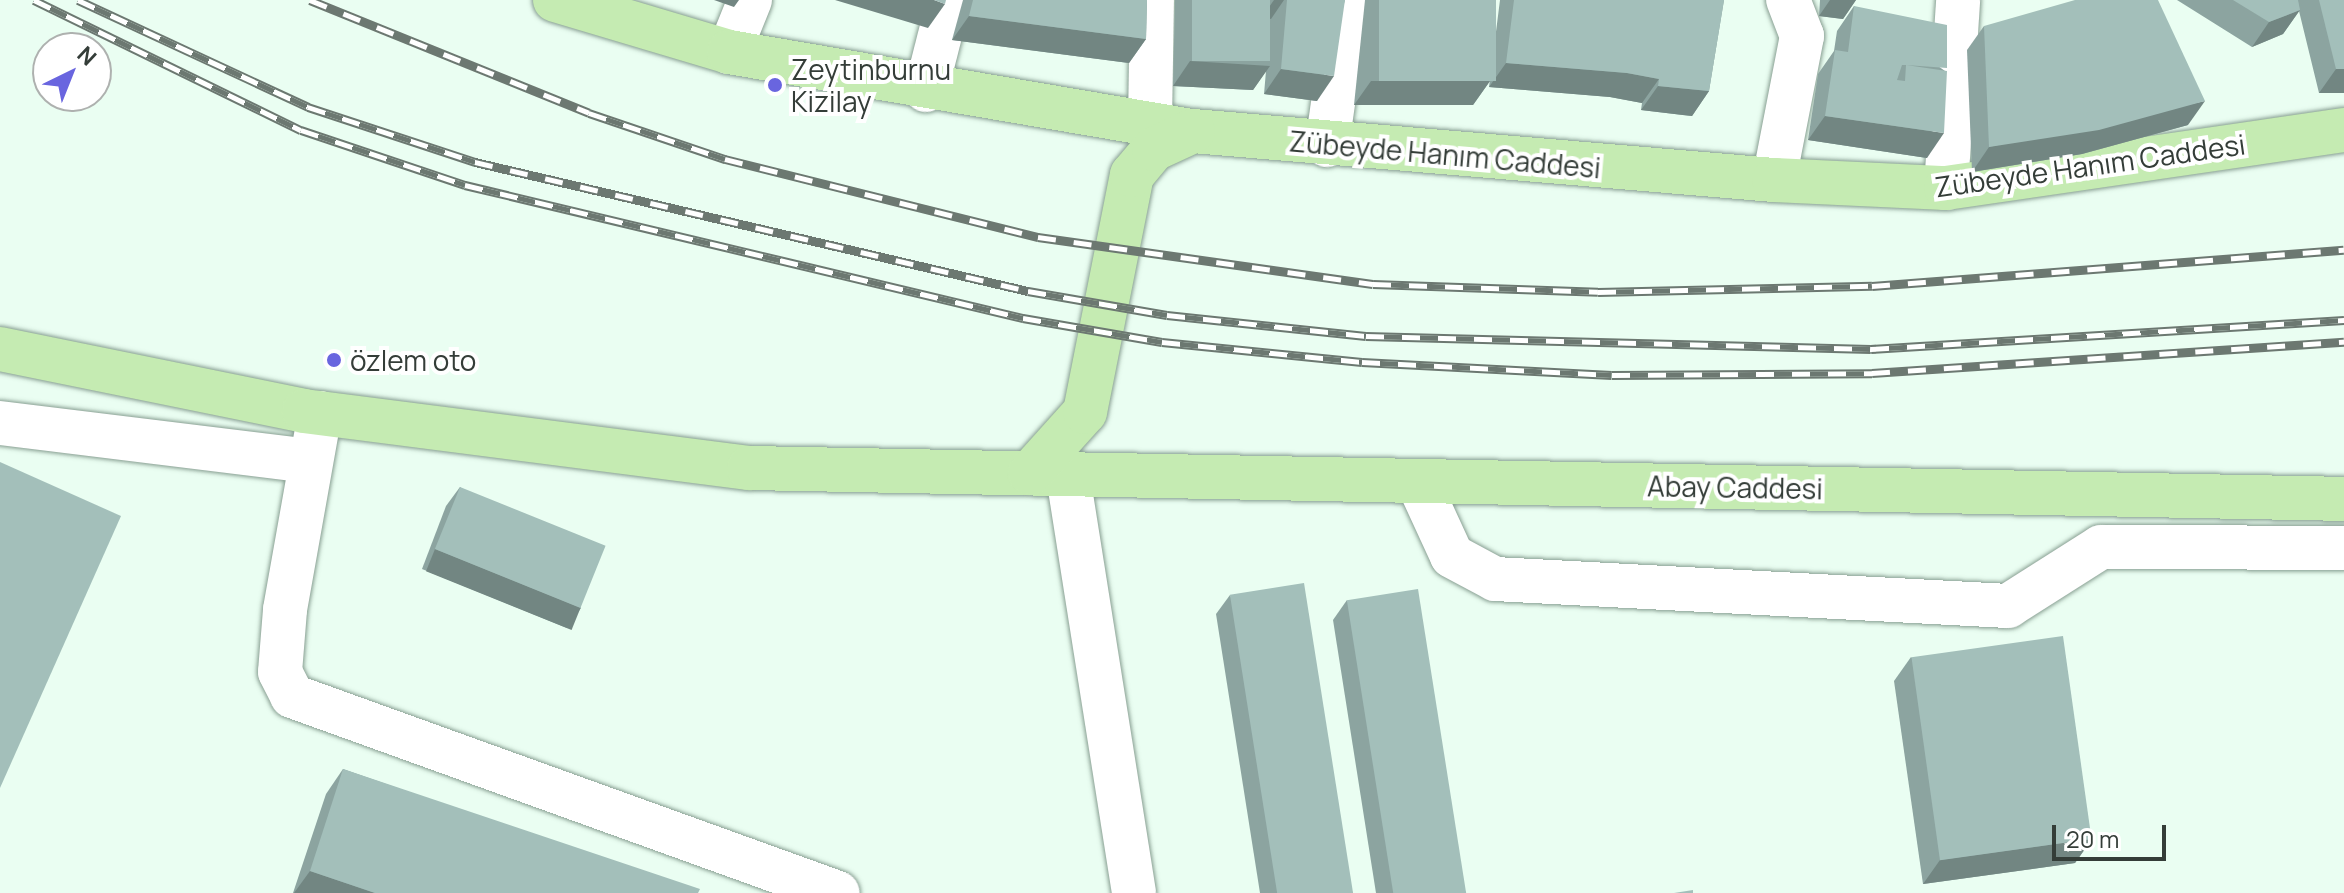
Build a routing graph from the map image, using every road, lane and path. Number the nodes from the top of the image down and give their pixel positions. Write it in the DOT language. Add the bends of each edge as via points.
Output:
graph roads {
  1 [pos="555,0"];
  2 [pos="750,0"];
  3 [pos="949,0"];
  4 [pos="1152,0"];
  5 [pos="1348,0"];
  6 [pos="1788,0"];
  7 [pos="1969,3"];
  8 [pos="729,52"];
  9 [pos="926,90"];
  10 [pos="1077,113"];
  11 [pos="1150,124"];
  12 [pos="2344,130"];
  13 [pos="1193,131"];
  14 [pos="1327,145"];
  15 [pos="1132,175"];
  16 [pos="1774,180"];
  17 [pos="1946,188"];
  18 [pos="0,349"];
  19 [pos="1085,412"];
  20 [pos="320,413"];
  21 [pos="0,423"];
  22 [pos="311,461"];
  23 [pos="1049,474"];
  24 [pos="1127,480"];
  25 [pos="1418,482"];
  26 [pos="2344,499"];
  27 [pos="2344,548"];
  28 [pos="763,880"];
  29 [pos="838,893"];
  30 [pos="1134,893"];
  1 -- 8 [label="main road, Zübeyde Hanım Caddesi"];
  2 -- 8 [label="street"];
  3 -- 9 [label="street"];
  4 -- 11 [label="street"];
  5 -- 14 [label="street"];
  6 -- 16 [label="street" via="1802,36"];
  7 -- 17 [label="street"];
  8 -- 9 [label="main road, Zübeyde Hanım Caddesi"];
  9 -- 10 [label="main road, Zübeyde Hanım Caddesi"];
  10 -- 11 [label="main road, Zübeyde Hanım Caddesi"];
  10 -- 15 [label="main road" via="1109,137"];
  11 -- 13 [label="main road, Zübeyde Hanım Caddesi"];
  12 -- 17 [label="main road, Zübeyde Hanım Caddesi"];
  13 -- 14 [label="main road, Zübeyde Hanım Caddesi"];
  13 -- 15 [label="main road" via="1154,149"];
  14 -- 16 [label="main road, Zübeyde Hanım Caddesi"];
  15 -- 19 [label="main road"];
  16 -- 17 [label="main road, Zübeyde Hanım Caddesi"];
  18 -- 20 [label="main road, Abay Caddesi"];
  19 -- 23 [label="main road"];
  19 -- 24 [label="main road" via="1100,449"];
  20 -- 22 [label="street"];
  20 -- 23 [label="main road, Abay Caddesi" via="749,468"];
  21 -- 22 [label="street"];
  22 -- 28 [label="street" via="281,656 292,696"];
  23 -- 24 [label="main road, Abay Caddesi"];
  23 -- 30 [label="street"];
  24 -- 25 [label="main road, Abay Caddesi"];
  25 -- 26 [label="main road, Abay Caddesi"];
  25 -- 27 [label="street" via="1452,556 1495,579 2008,606 2101,547"];
  28 -- 29 [label="street"];
}
